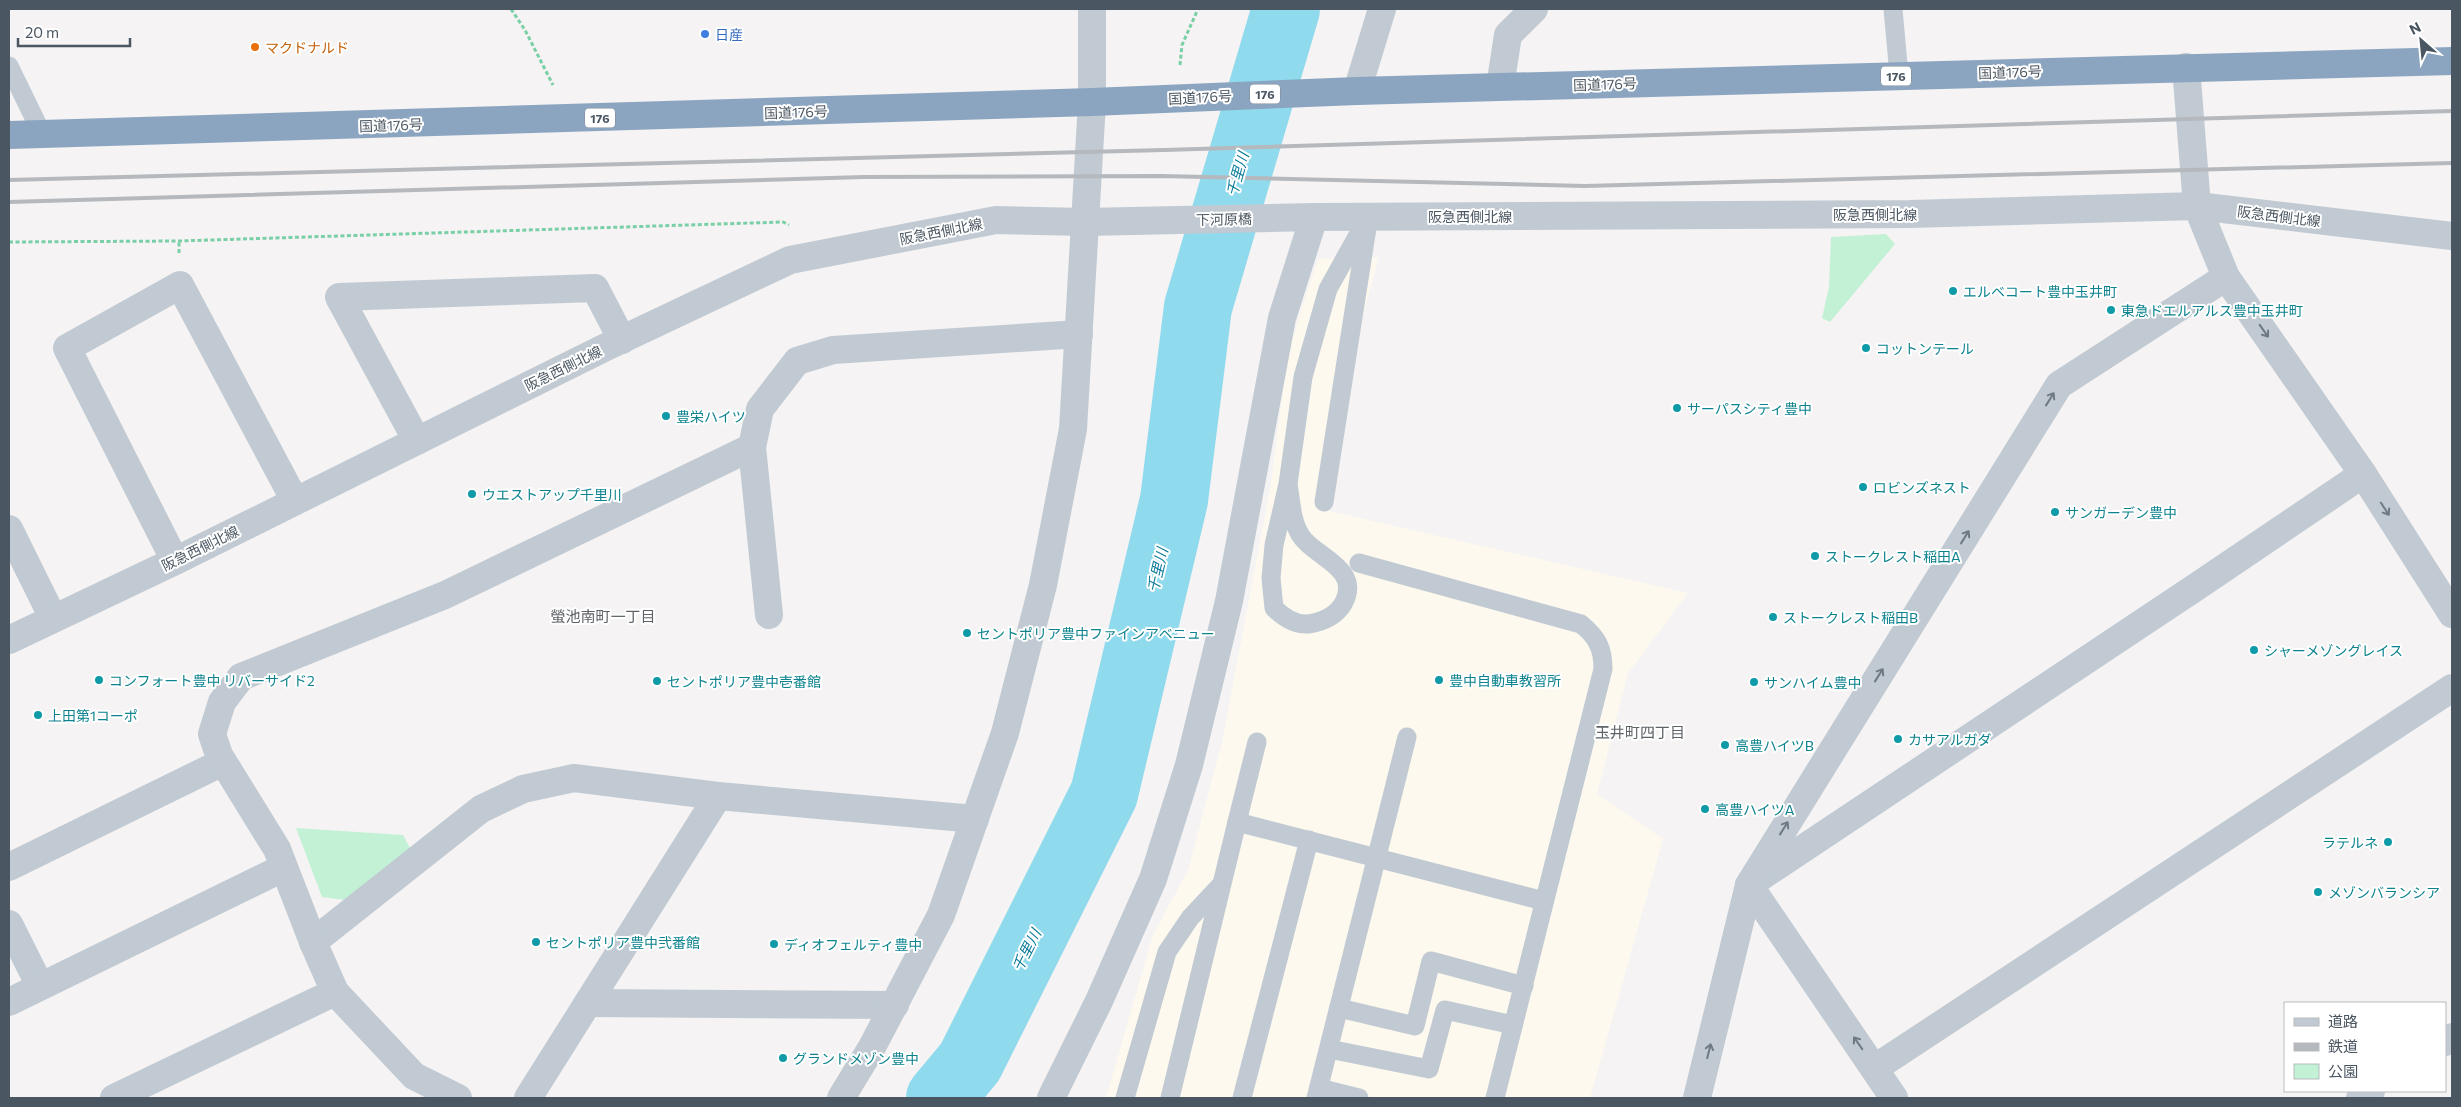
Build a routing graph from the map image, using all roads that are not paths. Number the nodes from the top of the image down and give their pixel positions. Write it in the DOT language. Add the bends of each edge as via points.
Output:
graph roads {
  1 [pos="1092,9"];
  2 [pos="1382,9"];
  3 [pos="1534,9"];
  4 [pos="1893,9"];
  5 [pos="2452,61"];
  6 [pos="9,66"];
  7 [pos="2186,67"];
  8 [pos="1899,76"];
  9 [pos="1500,87"];
  10 [pos="1349,92"];
  11 [pos="1092,102"];
  12 [pos="42,134"];
  13 [pos="9,136"];
  14 [pos="2197,206"];
  15 [pos="1368,216"];
  16 [pos="1305,217"];
  17 [pos="1152,221"];
  18 [pos="1085,222"];
  19 [pos="2452,236"];
  20 [pos="2226,277"];
  21 [pos="1079,334"];
  22 [pos="622,340"];
  23 [pos="417,441"];
  24 [pos="752,447"];
  25 [pos="2363,474"];
  26 [pos="1288,484"];
  27 [pos="295,501"];
  28 [pos="1324,502"];
  29 [pos="9,529"];
  30 [pos="175,561"];
  31 [pos="1359,563"];
  32 [pos="2452,614"];
  33 [pos="768,615"];
  34 [pos="53,618"];
  35 [pos="9,640"];
  36 [pos="2452,688"];
  37 [pos="1406,737"];
  38 [pos="1257,742"];
  39 [pos="224,762"];
  40 [pos="718,796"];
  41 [pos="975,820"];
  42 [pos="1237,822"];
  43 [pos="1309,840"];
  44 [pos="1378,858"];
  45 [pos="9,867"];
  46 [pos="282,868"];
  47 [pos="1749,884"];
  48 [pos="1221,885"];
  49 [pos="1544,901"];
  50 [pos="9,924"];
  51 [pos="313,942"];
  52 [pos="40,986"];
  53 [pos="1524,986"];
  54 [pos="335,992"];
  55 [pos="9,1002"];
  56 [pos="588,1003"];
  57 [pos="895,1005"];
  58 [pos="1340,1008"];
  59 [pos="1513,1025"];
  60 [pos="1329,1049"];
  61 [pos="1875,1068"];
  62 [pos="1318,1093"];
  63 [pos="114,1098"];
  64 [pos="458,1098"];
  65 [pos="528,1098"];
  66 [pos="841,1098"];
  67 [pos="1051,1098"];
  68 [pos="1124,1098"];
  69 [pos="1170,1098"];
  70 [pos="1242,1098"];
  71 [pos="1359,1098"];
  72 [pos="1495,1098"];
  73 [pos="1697,1098"];
  74 [pos="1894,1098"];
  1 -- 11 [label="street"];
  2 -- 10 [label="street"];
  3 -- 9 [label="street" via="1508,35"];
  4 -- 8 [label="lane"];
  5 -- 7 [label="highway, 国道176号 / 176"];
  6 -- 12 [label="lane"];
  7 -- 8 [label="highway, 国道176号 / 176"];
  7 -- 14 [label="street"];
  8 -- 9 [label="highway, 国道176号 / 176"];
  9 -- 10 [label="highway, 国道176号 / 176"];
  10 -- 11 [label="highway, 国道176号 / 176"];
  11 -- 12 [label="highway, 国道176号 / 176"];
  11 -- 18 [label="street"];
  12 -- 13 [label="highway, 国道176号 / 176"];
  14 -- 15 [label="street, 阪急西側北線" via="1910,214"];
  14 -- 19 [label="street, 阪急西側北線"];
  14 -- 20 [label="street"];
  15 -- 16 [label="street, 阪急西側北線"];
  15 -- 26 [label="lane" via="1328,289 1303,378"];
  15 -- 28 [label="lane"];
  16 -- 17 [label="street, 下河原橋"];
  16 -- 67 [label="street" via="1282,318 1229,601 1189,765 1153,879"];
  17 -- 18 [label="street, 阪急西側北線"];
  18 -- 21 [label="street"];
  18 -- 22 [label="street, 阪急西側北線" via="996,220 790,260"];
  20 -- 25 [label="street, one-way"];
  47 -- 20 [label="street, one-way" via="2059,385"];
  21 -- 24 [label="street" via="832,350 797,360 760,409"];
  21 -- 41 [label="street" via="1073,429 1043,585 1005,733"];
  22 -- 23 [label="street, 阪急西側北線"];
  22 -- 23 [label="street" via="595,288 339,297"];
  23 -- 27 [label="street, 阪急西側北線"];
  24 -- 33 [label="street"];
  24 -- 39 [label="street" via="445,595 242,677 222,702 212,734"];
  25 -- 32 [label="street, one-way"];
  25 -- 47 [label="street"];
  26 -- 26 [label="lane" via="1301,536 1308,545 1336,564 1347,589 1339,611 1330,618 1307,624 1293,622 1280,614 1274,608 1272,598 1274,546"];
  27 -- 30 [label="street, 阪急西側北線"];
  27 -- 30 [label="street" via="180,284 67,348"];
  29 -- 34 [label="street"];
  30 -- 34 [label="street, 阪急西側北線"];
  31 -- 49 [label="lane" via="1581,624 1594,634 1603,652 1603,669"];
  34 -- 35 [label="street, 阪急西側北線"];
  36 -- 61 [label="street"];
  37 -- 44 [label="lane"];
  38 -- 42 [label="lane"];
  39 -- 45 [label="street"];
  39 -- 46 [label="street" via="277,849"];
  40 -- 41 [label="street"];
  40 -- 51 [label="street" via="574,778 523,789 481,810"];
  40 -- 56 [label="street"];
  41 -- 57 [label="street" via="941,914"];
  42 -- 43 [label="lane"];
  42 -- 48 [label="lane"];
  43 -- 44 [label="lane"];
  43 -- 70 [label="lane"];
  44 -- 49 [label="lane"];
  44 -- 58 [label="lane"];
  46 -- 51 [label="street"];
  46 -- 52 [label="street"];
  61 -- 47 [label="street, one-way"];
  73 -- 47 [label="street, one-way"];
  48 -- 68 [label="lane" via="1190,918 1167,952"];
  48 -- 69 [label="lane"];
  49 -- 53 [label="lane"];
  50 -- 52 [label="street"];
  51 -- 54 [label="street"];
  52 -- 55 [label="street"];
  53 -- 58 [label="lane" via="1432,961 1415,1026"];
  53 -- 59 [label="lane"];
  54 -- 63 [label="street"];
  54 -- 64 [label="street" via="414,1076"];
  56 -- 57 [label="street"];
  56 -- 65 [label="street"];
  57 -- 66 [label="street"];
  58 -- 60 [label="lane"];
  59 -- 60 [label="lane" via="1445,1010 1429,1069"];
  59 -- 72 [label="lane"];
  60 -- 62 [label="lane"];
  61 -- 74 [label="street"];
  62 -- 71 [label="lane"];
}
